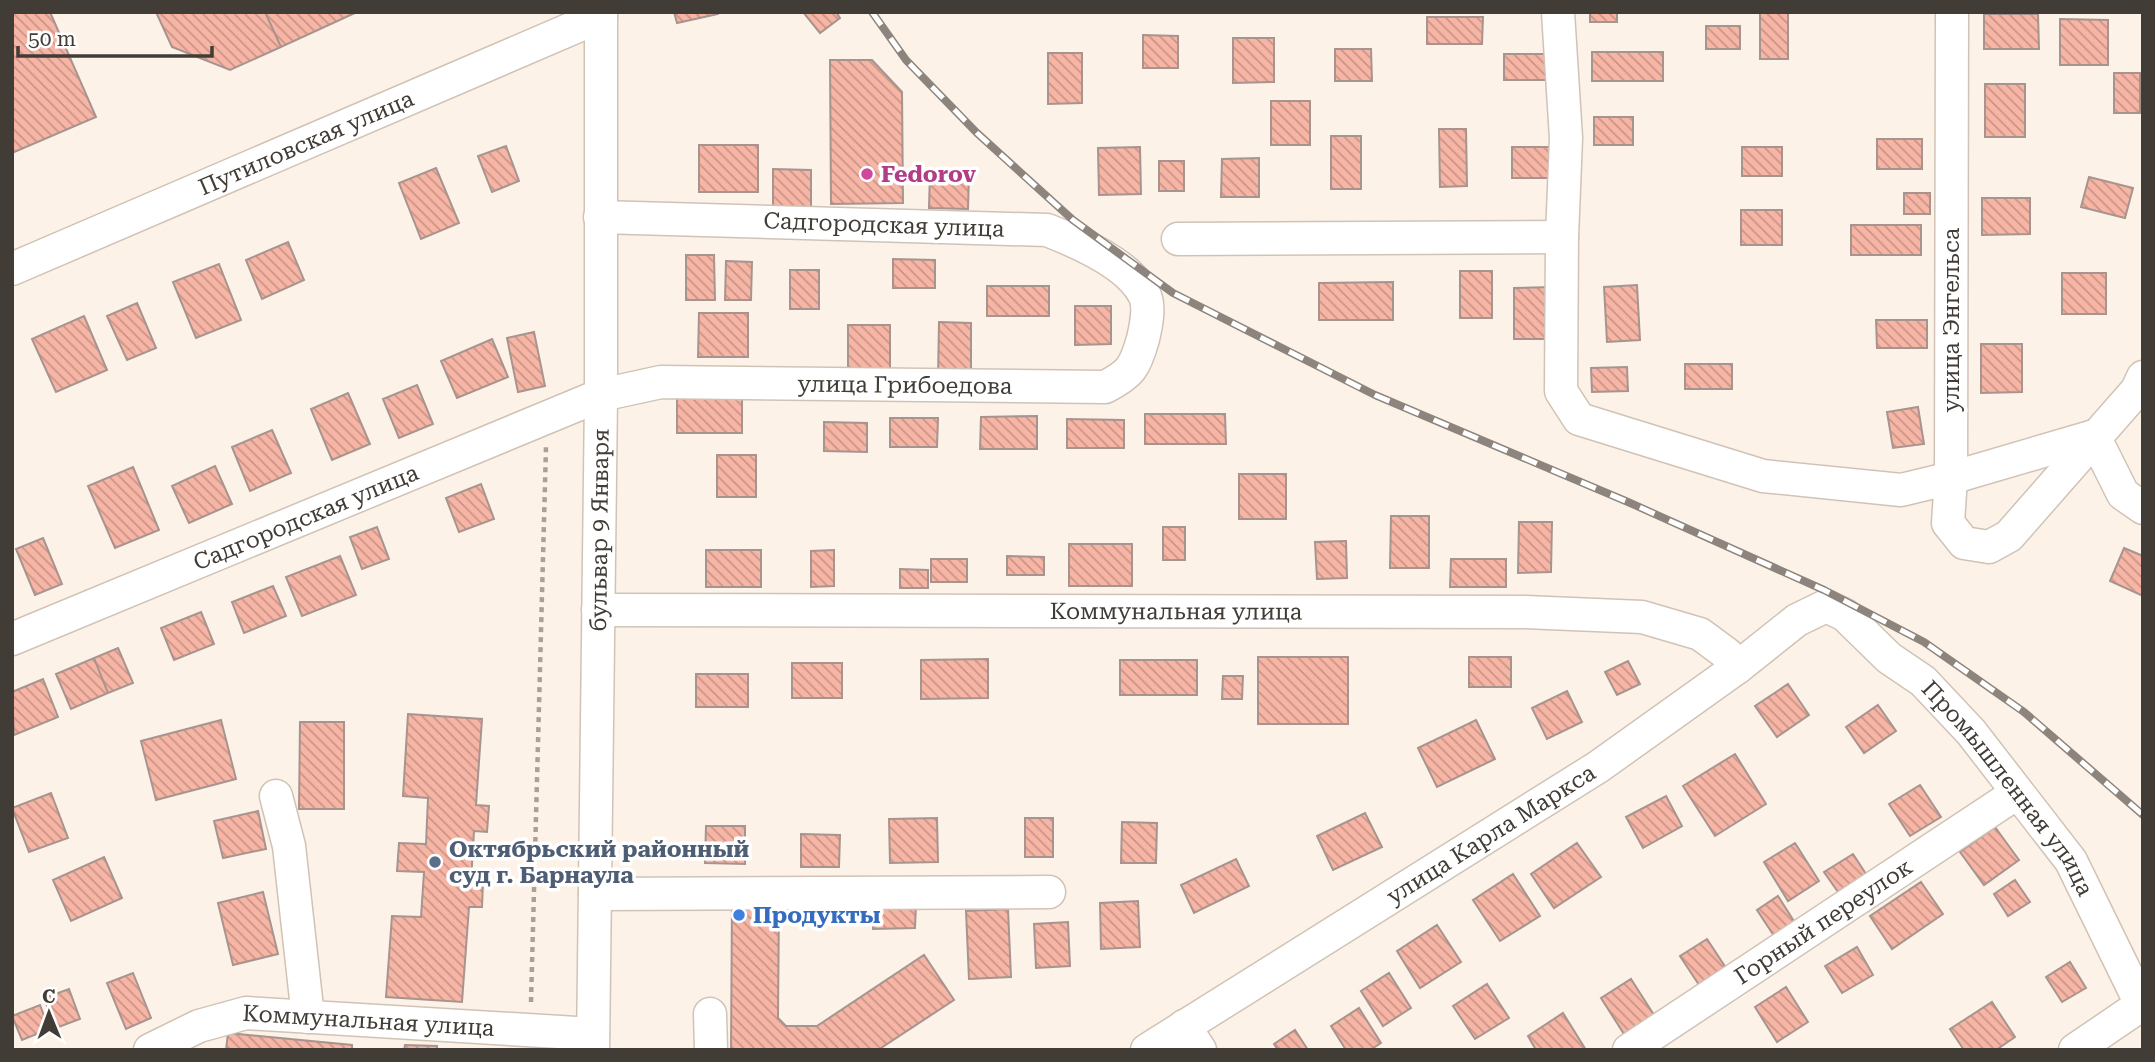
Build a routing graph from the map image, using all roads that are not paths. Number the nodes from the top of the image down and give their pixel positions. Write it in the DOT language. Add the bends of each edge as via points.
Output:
graph roads {
  1 [pos="1558,12"];
  2 [pos="1952,12"];
  3 [pos="601,14"];
  4 [pos="600,217"];
  5 [pos="1562,237"];
  6 [pos="1178,239"];
  7 [pos="12,269"];
  8 [pos="1146,297"];
  9 [pos="2141,386"];
  10 [pos="601,396"];
  11 [pos="2094,436"];
  12 [pos="1951,478"];
  13 [pos="2143,508"];
  14 [pos="1826,606"];
  15 [pos="598,610"];
  16 [pos="12,639"];
  17 [pos="1738,667"];
  18 [pos="2017,793"];
  19 [pos="276,796"];
  20 [pos="1049,892"];
  21 [pos="595,894"];
  22 [pos="2142,1007"];
  23 [pos="710,1014"];
  24 [pos="308,1017"];
  25 [pos="1192,1038"];
  26 [pos="593,1042"];
  27 [pos="149,1050"];
  28 [pos="710,1050"];
  29 [pos="1147,1050"];
  30 [pos="1629,1050"];
  31 [pos="2075,1050"];
  1 -- 5 [label="street" via="1566,138"];
  2 -- 12 [label="street, улица Энгельса"];
  3 -- 4 [label="street, бульвар 9 Января"];
  3 -- 7 [label="street, Путиловская улица"];
  4 -- 8 [label="street, Садгородская улица" via="1047,230 1106,258"];
  4 -- 10 [label="street, бульвар 9 Января"];
  5 -- 6 [label="street"];
  5 -- 12 [label="street" via="1561,391 1579,419 1763,476 1901,490"];
  8 -- 10 [label="street, улица Грибоедова" via="1147,323 1139,355 1126,377 1105,387 661,382"];
  9 -- 11 [label="street"];
  10 -- 15 [label="street, бульвар 9 Января"];
  10 -- 16 [label="street, Садгородская улица"];
  11 -- 12 [label="street"];
  11 -- 12 [label="street, улица Энгельса" via="2009,536 1989,547 1964,544 1948,523"];
  11 -- 13 [label="street" via="2123,494"];
  14 -- 17 [label="street, улица Карла Маркса" via="1797,620"];
  14 -- 18 [label="street, Промышленная улица" via="1845,615 1889,659 1923,681 1971,732"];
  15 -- 17 [label="street, Коммунальная улица" via="1525,612 1642,617 1700,634"];
  15 -- 21 [label="street, бульвар 9 Января"];
  17 -- 25 [label="street, улица Карла Маркса" via="1598,767"];
  18 -- 22 [label="street, Промышленная улица" via="2071,861"];
  18 -- 30 [label="street, Горный переулок"];
  19 -- 24 [label="street" via="289,846"];
  20 -- 21 [label="street"];
  21 -- 26 [label="street, бульвар 9 Января"];
  22 -- 31 [label="street"];
  23 -- 28 [label="street"];
  24 -- 26 [label="street, Коммунальная улица" via="530,1030"];
  24 -- 27 [label="street, Коммунальная улица" via="246,1013 199,1026"];
  25 -- 29 [label="street, улица Карла Маркса"];
}
